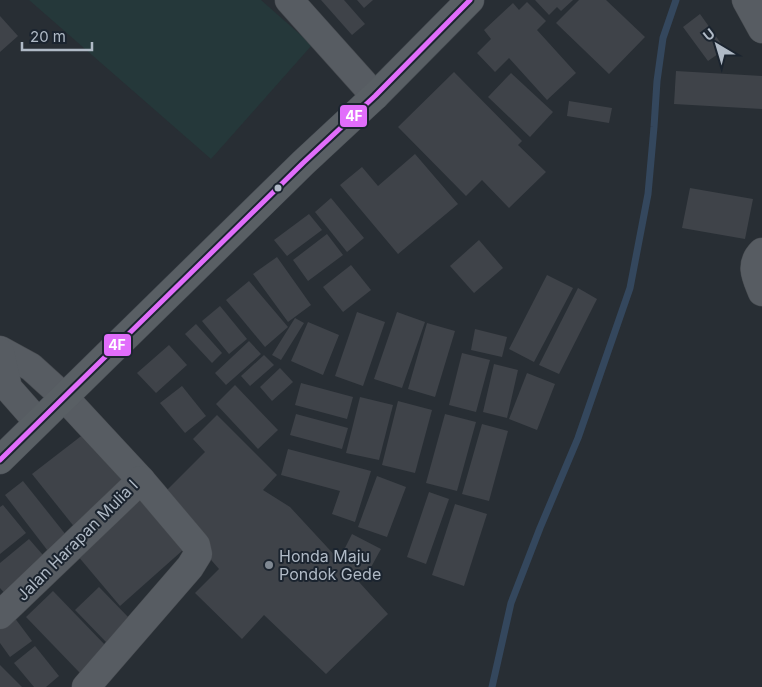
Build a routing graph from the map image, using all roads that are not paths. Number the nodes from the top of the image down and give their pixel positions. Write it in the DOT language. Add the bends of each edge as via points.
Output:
graph roads {
  1 [pos="289,0"];
  2 [pos="470,0"];
  3 [pos="746,0"];
  4 [pos="762,29"];
  5 [pos="375,96"];
  6 [pos="762,252"];
  7 [pos="762,292"];
  8 [pos="0,351"];
  9 [pos="64,397"];
  10 [pos="38,422"];
  11 [pos="0,460"];
  12 [pos="141,480"];
  13 [pos="0,615"];
  14 [pos="86,687"];
  1 -- 5 [label="street"];
  2 -- 5 [label="main road"];
  3 -- 4 [label="street"];
  5 -- 9 [label="main road"];
  6 -- 7 [label="street" via="755,262 754,272"];
  8 -- 9 [label="street, Jalan Harapan Mulia I" via="31,367"];
  8 -- 10 [label="street" via="8,388"];
  9 -- 10 [label="main road"];
  9 -- 12 [label="street, Jalan Harapan Mulia I"];
  10 -- 11 [label="main road"];
  12 -- 13 [label="street, Jalan Harapan Mulia I"];
  12 -- 14 [label="street" via="196,545 198,554"];
}
